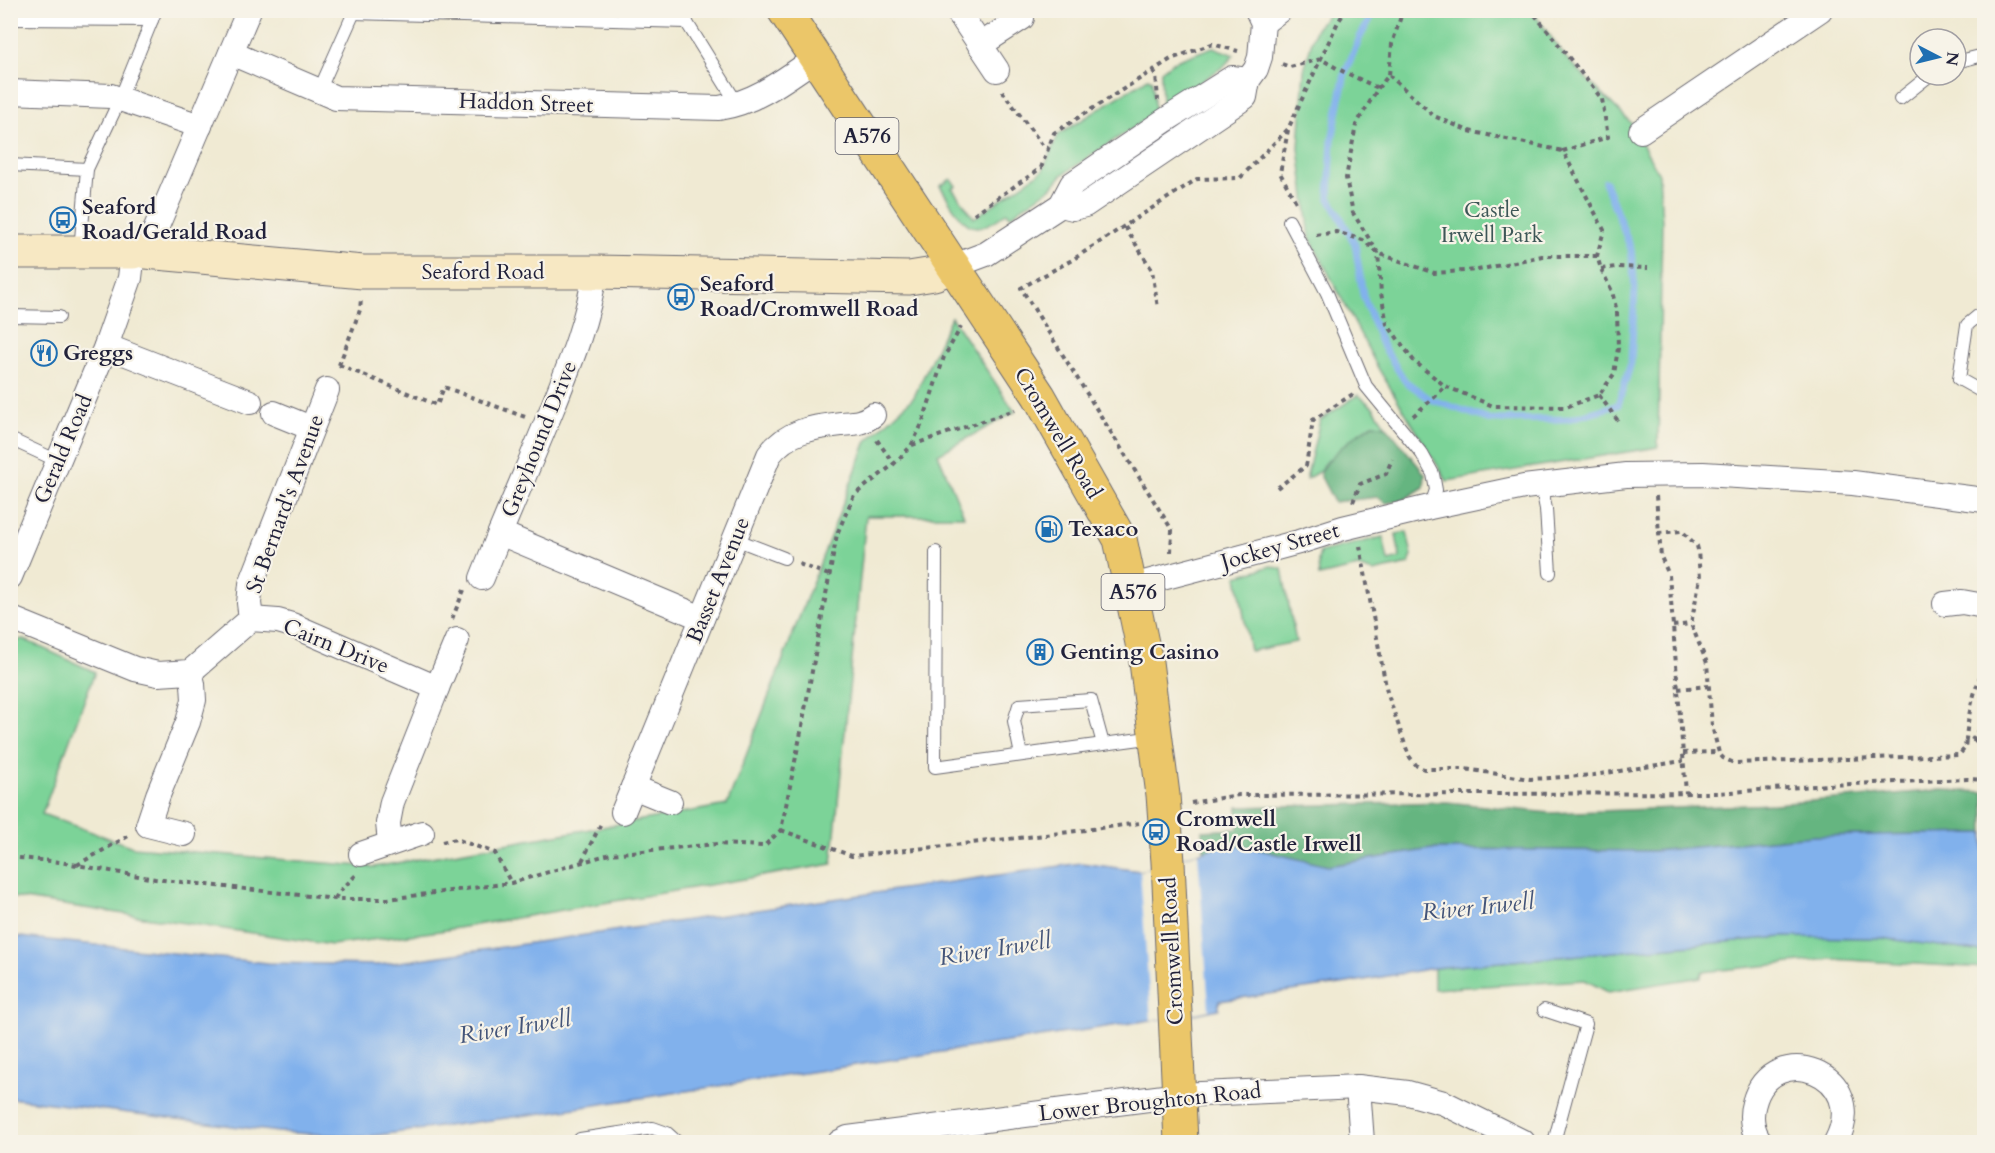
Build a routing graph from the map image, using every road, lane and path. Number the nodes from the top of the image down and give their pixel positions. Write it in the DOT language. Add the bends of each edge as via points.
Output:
graph roads {
  1 [pos="249,10"];
  2 [pos="679,10"];
  3 [pos="784,10"];
  4 [pos="957,10"];
  5 [pos="1346,10"];
  6 [pos="1405,10"];
  7 [pos="1531,10"];
  8 [pos="1820,10"];
  9 [pos="354,12"];
  10 [pos="1027,14"];
  11 [pos="154,15"];
  12 [pos="1267,15"];
  13 [pos="10,19"];
  14 [pos="687,22"];
  15 [pos="980,45"];
  16 [pos="231,53"];
  17 [pos="1984,55"];
  18 [pos="1260,57"];
  19 [pos="816,58"];
  20 [pos="1321,59"];
  21 [pos="1968,59"];
  22 [pos="997,70"];
  23 [pos="1389,75"];
  24 [pos="1915,87"];
  25 [pos="1378,88"];
  26 [pos="319,91"];
  27 [pos="10,92"];
  28 [pos="120,99"];
  29 [pos="1900,99"];
  30 [pos="738,105"];
  31 [pos="200,126"];
  32 [pos="1641,131"];
  33 [pos="1048,148"];
  34 [pos="1563,151"];
  35 [pos="10,165"];
  36 [pos="87,170"];
  37 [pos="974,214"];
  38 [pos="1289,221"];
  39 [pos="1125,227"];
  40 [pos="1315,236"];
  41 [pos="10,252"];
  42 [pos="80,252"];
  43 [pos="139,252"];
  44 [pos="1378,253"];
  45 [pos="1598,256"];
  46 [pos="954,266"];
  47 [pos="1648,268"];
  48 [pos="1600,269"];
  49 [pos="363,272"];
  50 [pos="595,272"];
  51 [pos="975,301"];
  52 [pos="1158,308"];
  53 [pos="1984,311"];
  54 [pos="10,316"];
  55 [pos="59,317"];
  56 [pos="106,346"];
  57 [pos="339,365"];
  58 [pos="1366,386"];
  59 [pos="1445,386"];
  60 [pos="327,390"];
  61 [pos="1984,393"];
  62 [pos="1599,394"];
  63 [pos="1039,396"];
  64 [pos="250,402"];
  65 [pos="1426,405"];
  66 [pos="274,414"];
  67 [pos="868,418"];
  68 [pos="1618,421"];
  69 [pos="545,425"];
  70 [pos="311,428"];
  71 [pos="10,439"];
  72 [pos="911,446"];
  73 [pos="1392,459"];
  74 [pos="58,461"];
  75 [pos="894,464"];
  76 [pos="1654,475"];
  77 [pos="1540,484"];
  78 [pos="1277,489"];
  79 [pos="1984,500"];
  80 [pos="1430,507"];
  81 [pos="1349,526"];
  82 [pos="1658,533"];
  83 [pos="500,534"];
  84 [pos="735,539"];
  85 [pos="936,552"];
  86 [pos="784,558"];
  87 [pos="1550,573"];
  88 [pos="829,575"];
  89 [pos="1170,576"];
  90 [pos="10,577"];
  91 [pos="482,578"];
  92 [pos="1132,586"];
  93 [pos="1945,604"];
  94 [pos="1984,606"];
  95 [pos="10,618"];
  96 [pos="702,618"];
  97 [pos="251,619"];
  98 [pos="1691,624"];
  99 [pos="1673,626"];
  100 [pos="457,640"];
  101 [pos="1984,667"];
  102 [pos="190,672"];
  103 [pos="1979,679"];
  104 [pos="1984,681"];
  105 [pos="1709,686"];
  106 [pos="437,688"];
  107 [pos="1678,689"];
  108 [pos="1984,721"];
  109 [pos="1156,736"];
  110 [pos="1966,739"];
  111 [pos="1972,740"];
  112 [pos="1984,742"];
  113 [pos="1103,744"];
  114 [pos="1718,752"];
  115 [pos="1683,753"];
  116 [pos="1021,755"];
  117 [pos="1683,761"];
  118 [pos="1984,780"];
  119 [pos="633,787"];
  120 [pos="1686,793"];
  121 [pos="670,802"];
  122 [pos="623,812"];
  123 [pos="1164,814"];
  124 [pos="148,825"];
  125 [pos="781,830"];
  126 [pos="184,834"];
  127 [pos="406,838"];
  128 [pos="361,854"];
  129 [pos="10,857"];
  130 [pos="582,861"];
  131 [pos="76,866"];
  132 [pos="511,883"];
  133 [pos="1544,1010"];
  134 [pos="1358,1087"];
  135 [pos="1179,1095"];
  136 [pos="580,1139"];
  137 [pos="677,1143"];
  138 [pos="840,1143"];
  139 [pos="1181,1143"];
  140 [pos="1362,1143"];
  141 [pos="1523,1143"];
  142 [pos="1554,1143"];
  143 [pos="1761,1143"];
  144 [pos="1836,1143"];
  1 -- 16 [label="street, Gerald Road"];
  2 -- 14 [label="lane"];
  3 -- 19 [label="highway, Cromwell Road / A576"];
  4 -- 15 [label="street"];
  5 -- 20 [label="path"];
  6 -- 23 [label="path" via="1392,44"];
  7 -- 34 [label="path" via="1602,99 1608,138"];
  8 -- 32 [label="street"];
  9 -- 14 [label="lane"];
  9 -- 26 [label="lane"];
  10 -- 15 [label="street"];
  11 -- 13 [label="lane"];
  11 -- 28 [label="lane"];
  12 -- 18 [label="street"];
  14 -- 30 [label="lane"];
  15 -- 22 [label="street"];
  16 -- 26 [label="street, Haddon Street"];
  16 -- 31 [label="street, Gerald Road"];
  17 -- 21 [label="lane"];
  18 -- 20 [label="path" via="1290,67"];
  18 -- 33 [label="path" via="1212,44 1172,59 1054,134"];
  18 -- 46 [label="street" via="1248,80 1245,97 1085,205 1061,205 986,254"];
  19 -- 30 [label="street, Haddon Street" via="759,96"];
  19 -- 46 [label="highway, Cromwell Road / A576"];
  20 -- 25 [label="path"];
  20 -- 39 [label="path" via="1288,129 1240,178 1197,178"];
  22 -- 33 [label="path" via="999,87"];
  23 -- 25 [label="path"];
  23 -- 34 [label="path" via="1434,116 1469,131"];
  24 -- 29 [label="lane"];
  25 -- 44 [label="path" via="1356,125 1346,177 1353,213"];
  26 -- 30 [label="street, Haddon Street" via="336,98 719,108"];
  27 -- 28 [label="street"];
  28 -- 31 [label="street"];
  28 -- 36 [label="lane"];
  31 -- 43 [label="street, Gerald Road"];
  33 -- 37 [label="path" via="1041,168"];
  34 -- 45 [label="path" via="1604,230"];
  35 -- 36 [label="lane"];
  36 -- 42 [label="lane"];
  38 -- 58 [label="lane" via="1327,293"];
  39 -- 52 [label="path" via="1152,270"];
  39 -- 89 [label="path" via="1021,288 1172,530"];
  40 -- 44 [label="path" via="1336,232 1363,240"];
  41 -- 42 [label="street, Seaford Road"];
  42 -- 43 [label="street, Seaford Road"];
  43 -- 49 [label="street, Seaford Road"];
  43 -- 56 [label="street, Gerald Road"];
  44 -- 45 [label="path" via="1434,273 1478,270 1542,256"];
  44 -- 59 [label="path" via="1387,324 1414,362"];
  45 -- 48 [label="path"];
  46 -- 50 [label="street, Seaford Road" via="909,278"];
  46 -- 51 [label="highway, Cromwell Road / A576"];
  47 -- 48 [label="path"];
  48 -- 62 [label="path" via="1612,291 1617,312 1618,348 1614,374"];
  49 -- 50 [label="street, Seaford Road"];
  49 -- 57 [label="path" via="360,310"];
  50 -- 69 [label="street, Greyhound Drive" via="585,322"];
  51 -- 63 [label="highway, Cromwell Road / A576"];
  51 -- 72 [label="path" via="944,357"];
  53 -- 61 [label="lane" via="1967,324 1959,379"];
  54 -- 55 [label="lane"];
  56 -- 64 [label="street"];
  56 -- 74 [label="street, Gerald Road"];
  57 -- 60 [label="path"];
  57 -- 69 [label="path" via="437,405 444,387"];
  58 -- 78 [label="path" via="1313,420 1306,466"];
  58 -- 80 [label="lane" via="1422,453 1436,490"];
  59 -- 62 [label="path" via="1493,406 1566,407"];
  59 -- 65 [label="path"];
  60 -- 70 [label="street, St Bernard's Avenue"];
  62 -- 68 [label="path"];
  63 -- 72 [label="path" via="1009,413"];
  63 -- 92 [label="highway, Cromwell Road / A576" via="1120,539"];
  66 -- 70 [label="street"];
  67 -- 75 [label="path"];
  67 -- 84 [label="street, Basset Avenue" via="815,427 777,444"];
  69 -- 83 [label="street, Greyhound Drive"];
  70 -- 97 [label="street, St Bernard's Avenue" via="251,584"];
  71 -- 74 [label="lane"];
  72 -- 75 [label="path"];
  73 -- 81 [label="path" via="1386,474 1360,484"];
  74 -- 90 [label="street, Gerald Road"];
  75 -- 88 [label="path" via="854,495 837,534"];
  76 -- 77 [label="street, Jockey Street"];
  76 -- 79 [label="street, Jockey Street" via="1853,483"];
  76 -- 82 [label="path"];
  77 -- 80 [label="street, Jockey Street"];
  77 -- 87 [label="lane" via="1546,509"];
  80 -- 81 [label="street, Jockey Street"];
  81 -- 89 [label="street, Jockey Street"];
  81 -- 117 [label="path" via="1387,692 1409,756 1417,766 1550,778"];
  82 -- 98 [label="path" via="1682,531 1697,546 1700,578"];
  82 -- 99 [label="path" via="1661,557 1669,575"];
  83 -- 91 [label="street"];
  83 -- 96 [label="street, Greyhound Drive"];
  84 -- 86 [label="lane"];
  84 -- 96 [label="street, Basset Avenue"];
  85 -- 116 [label="lane" via="935,767"];
  86 -- 88 [label="path"];
  88 -- 125 [label="path"];
  89 -- 92 [label="street, Jockey Street"];
  91 -- 100 [label="path" via="468,580 450,625"];
  92 -- 109 [label="highway, Cromwell Road / A576"];
  93 -- 94 [label="street"];
  95 -- 102 [label="street" via="135,669 158,674"];
  96 -- 119 [label="street, Basset Avenue"];
  97 -- 102 [label="street, Cairn Drive"];
  97 -- 106 [label="street, Cairn Drive" via="292,625"];
  98 -- 99 [label="path"];
  98 -- 105 [label="path" via="1706,657"];
  99 -- 107 [label="path"];
  100 -- 106 [label="street"];
  101 -- 103 [label="path"];
  102 -- 124 [label="street" via="194,700 188,722"];
  103 -- 104 [label="path"];
  103 -- 110 [label="path"];
  105 -- 107 [label="path"];
  105 -- 114 [label="path"];
  106 -- 127 [label="street" via="392,802 388,823"];
  107 -- 115 [label="path"];
  108 -- 111 [label="path"];
  109 -- 113 [label="lane"];
  109 -- 123 [label="highway, Cromwell Road / A576"];
  110 -- 111 [label="path"];
  110 -- 114 [label="path" via="1959,755 1894,759 1734,763"];
  111 -- 112 [label="path"];
  113 -- 116 [label="lane"];
  113 -- 116 [label="lane" via="1091,700 1019,705 1014,721"];
  114 -- 115 [label="path"];
  115 -- 117 [label="path"];
  117 -- 120 [label="path"];
  118 -- 120 [label="path"];
  119 -- 121 [label="street"];
  119 -- 122 [label="street, Basset Avenue"];
  120 -- 123 [label="path" via="1239,795"];
  122 -- 130 [label="path" via="605,816"];
  123 -- 125 [label="path" via="1045,835 852,856"];
  123 -- 135 [label="highway, Cromwell Road / A576"];
  124 -- 126 [label="street"];
  124 -- 131 [label="path"];
  125 -- 130 [label="path" via="764,846 717,844 610,854"];
  127 -- 128 [label="street"];
  127 -- 132 [label="path" via="414,848 456,839 495,853"];
  129 -- 131 [label="path"];
  130 -- 132 [label="path"];
  131 -- 132 [label="path" via="335,899 388,899"];
  133 -- 142 [label="lane" via="1586,1024"];
  134 -- 135 [label="street, Lower Broughton Road"];
  134 -- 140 [label="street"];
  134 -- 141 [label="street, Lower Broughton Road" via="1444,1103"];
  135 -- 138 [label="street, Lower Broughton Road" via="848,1138"];
  135 -- 139 [label="highway, A576"];
  136 -- 137 [label="lane" via="653,1128 667,1133"];
  143 -- 144 [label="street" via="1752,1124 1756,1094 1778,1072 1793,1068 1809,1069 1835,1085 1845,1114"];
}
